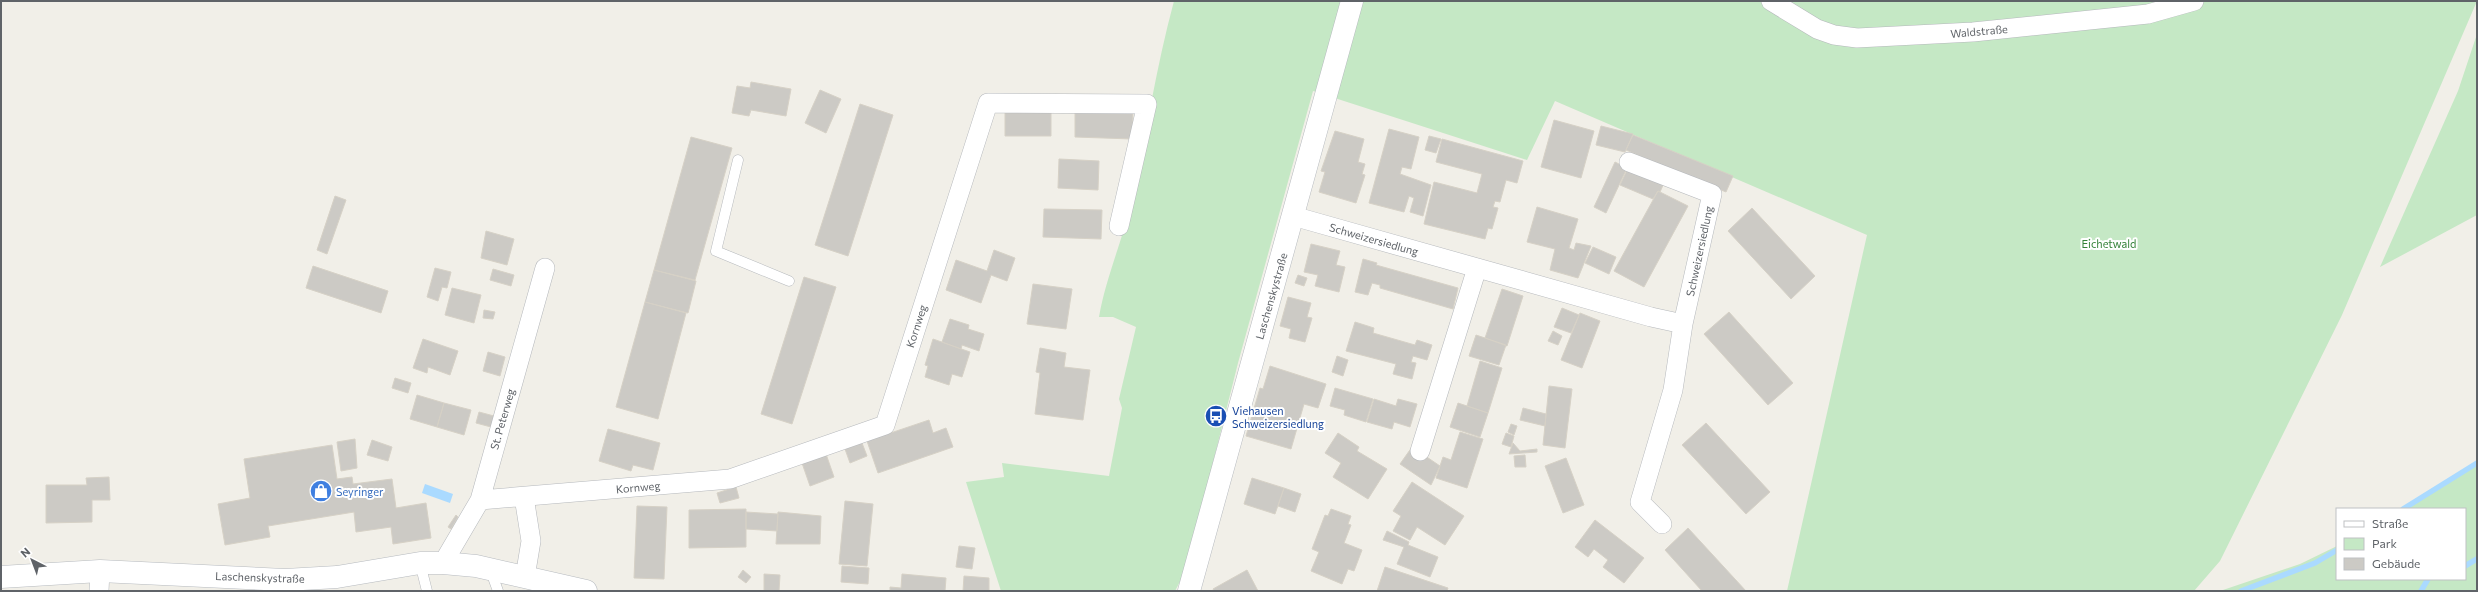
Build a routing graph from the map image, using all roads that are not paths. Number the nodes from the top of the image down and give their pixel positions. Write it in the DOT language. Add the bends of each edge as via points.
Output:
graph roads {
  1 [pos="1352,1"];
  2 [pos="1771,1"];
  3 [pos="2194,1"];
  4 [pos="738,160"];
  5 [pos="1629,162"];
  6 [pos="1293,216"];
  7 [pos="1119,226"];
  8 [pos="545,268"];
  9 [pos="1477,268"];
  10 [pos="789,280"];
  11 [pos="1684,324"];
  12 [pos="1420,451"];
  13 [pos="524,497"];
  14 [pos="480,500"];
  15 [pos="1662,524"];
  16 [pos="420,563"];
  17 [pos="443,563"];
  18 [pos="490,569"];
  19 [pos="1,577"];
  20 [pos="525,577"];
  21 [pos="100,581"];
  22 [pos="574,590"];
  23 [pos="427,591"];
  24 [pos="498,591"];
  25 [pos="1189,591"];
  1 -- 6 [label="street, Laschenskystraße"];
  2 -- 3 [label="street, Waldstraße" via="1817,29 1834,35 1857,38 1973,32 2148,14"];
  4 -- 10 [label="lane" via="716,250"];
  5 -- 11 [label="street, Schweizersiedlung" via="1712,194"];
  6 -- 9 [label="street, Schweizersiedlung"];
  6 -- 25 [label="street, Laschenskystraße"];
  7 -- 13 [label="street, Kornweg" via="1147,104 988,103 884,425 730,479"];
  8 -- 14 [label="street, St. Peterweg"];
  9 -- 11 [label="street, Schweizersiedlung"];
  9 -- 12 [label="street"];
  11 -- 15 [label="street, Schweizersiedlung" via="1673,390 1640,502"];
  13 -- 14 [label="street, Kornweg"];
  13 -- 20 [label="street" via="531,541"];
  14 -- 17 [label="street, St. Peterweg"];
  16 -- 17 [label="street, Laschenskystraße"];
  16 -- 21 [label="street, Laschenskystraße" via="337,577 285,580"];
  16 -- 23 [label="lane"];
  17 -- 18 [label="street, Laschenskystraße"];
  18 -- 20 [label="street, Laschenskystraße"];
  18 -- 24 [label="lane"];
  19 -- 21 [label="street, Laschenskystraße"];
  20 -- 22 [label="street, Laschenskystraße"];
}
